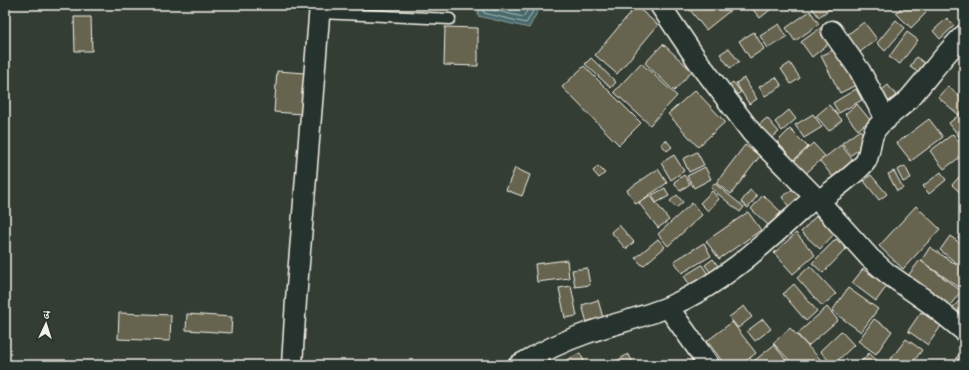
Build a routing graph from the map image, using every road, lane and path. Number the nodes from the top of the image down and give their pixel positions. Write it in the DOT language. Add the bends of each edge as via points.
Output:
graph roads {
  1 [pos="660,5"];
  2 [pos="320,9"];
  3 [pos="450,20"];
  4 [pos="832,32"];
  5 [pos="964,35"];
  6 [pos="886,120"];
  7 [pos="817,199"];
  8 [pos="668,307"];
  9 [pos="964,331"];
  10 [pos="292,365"];
  11 [pos="519,365"];
  12 [pos="709,365"];
  1 -- 7 [label="street" via="697,60 752,133"];
  2 -- 3 [label="lane"];
  2 -- 10 [label="street"];
  4 -- 6 [label="street" via="860,70"];
  5 -- 6 [label="street" via="918,89"];
  6 -- 7 [label="street" via="872,135 865,161"];
  7 -- 8 [label="street" via="714,283"];
  7 -- 9 [label="street" via="870,258"];
  8 -- 11 [label="street" via="579,336"];
  8 -- 12 [label="street"];
}
